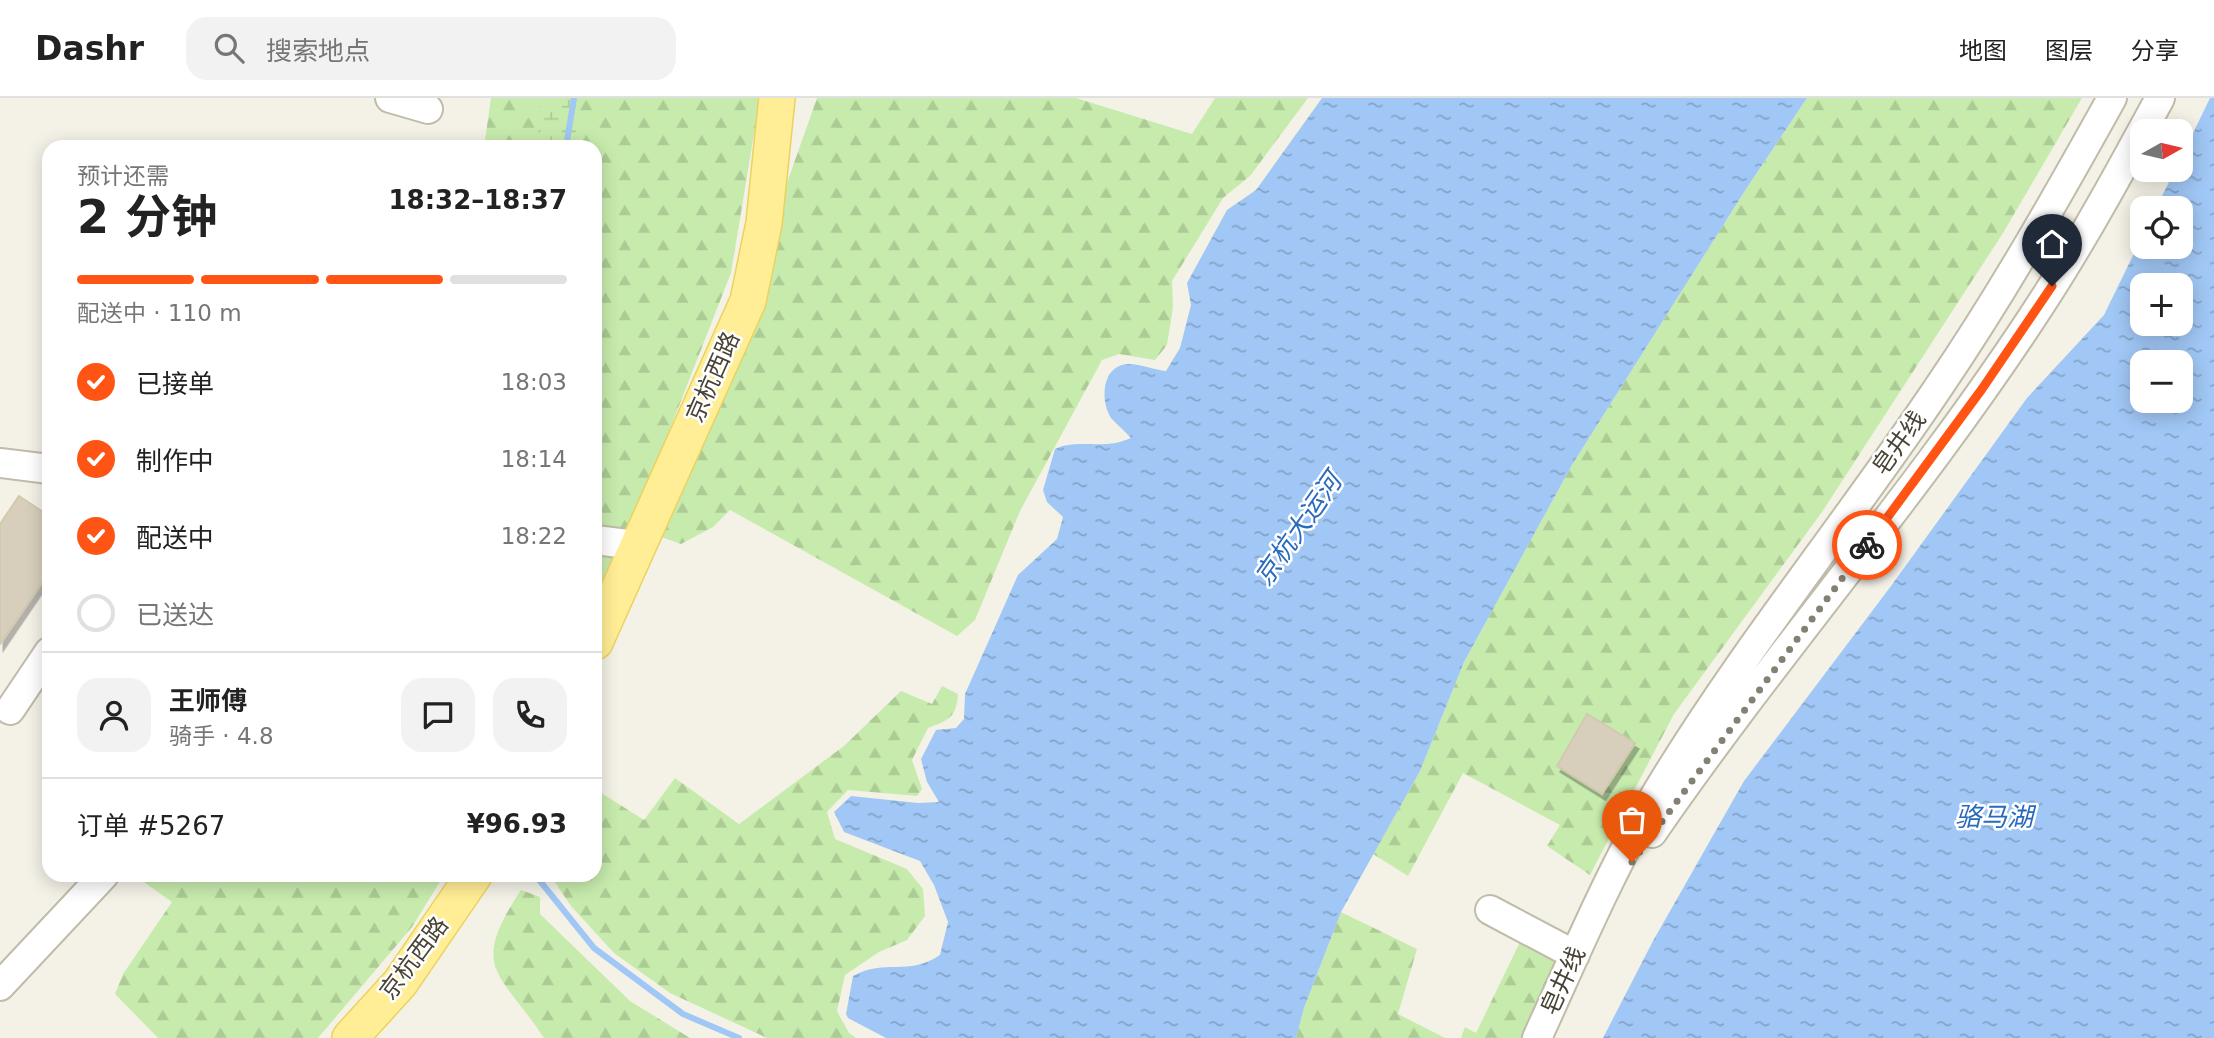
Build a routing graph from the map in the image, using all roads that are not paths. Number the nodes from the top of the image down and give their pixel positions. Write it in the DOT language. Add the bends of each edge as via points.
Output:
graph roads {
  1 [pos="390,98"];
  2 [pos="777,98"];
  3 [pos="2112,98"];
  4 [pos="2160,98"];
  5 [pos="428,109"];
  6 [pos="0,463"];
  7 [pos="42,469"];
  8 [pos="602,541"];
  9 [pos="636,545"];
  10 [pos="602,625"];
  11 [pos="42,662"];
  12 [pos="10,710"];
  13 [pos="97,882"];
  14 [pos="469,882"];
  15 [pos="1490,910"];
  16 [pos="1589,925"];
  17 [pos="1575,955"];
  18 [pos="1,983"];
  19 [pos="350,1038"];
  20 [pos="1536,1038"];
  1 -- 5 [label="street"];
  2 -- 9 [label="main road, 京杭西路" via="764,223 747,301"];
  3 -- 16 [label="street, 皂井线" via="2026,253 1945,379 1760,635 1661,786"];
  4 -- 16 [label="street, 皂井线" via="2088,229 2033,316 1661,820"];
  6 -- 7 [label="street"];
  8 -- 9 [label="street"];
  9 -- 10 [label="main road, 京杭西路"];
  11 -- 12 [label="street"];
  13 -- 18 [label="street"];
  14 -- 19 [label="main road, 京杭西路" via="400,983"];
  15 -- 17 [label="street"];
  16 -- 17 [label="street, 皂井线"];
  17 -- 20 [label="street, 皂井线"];
}
